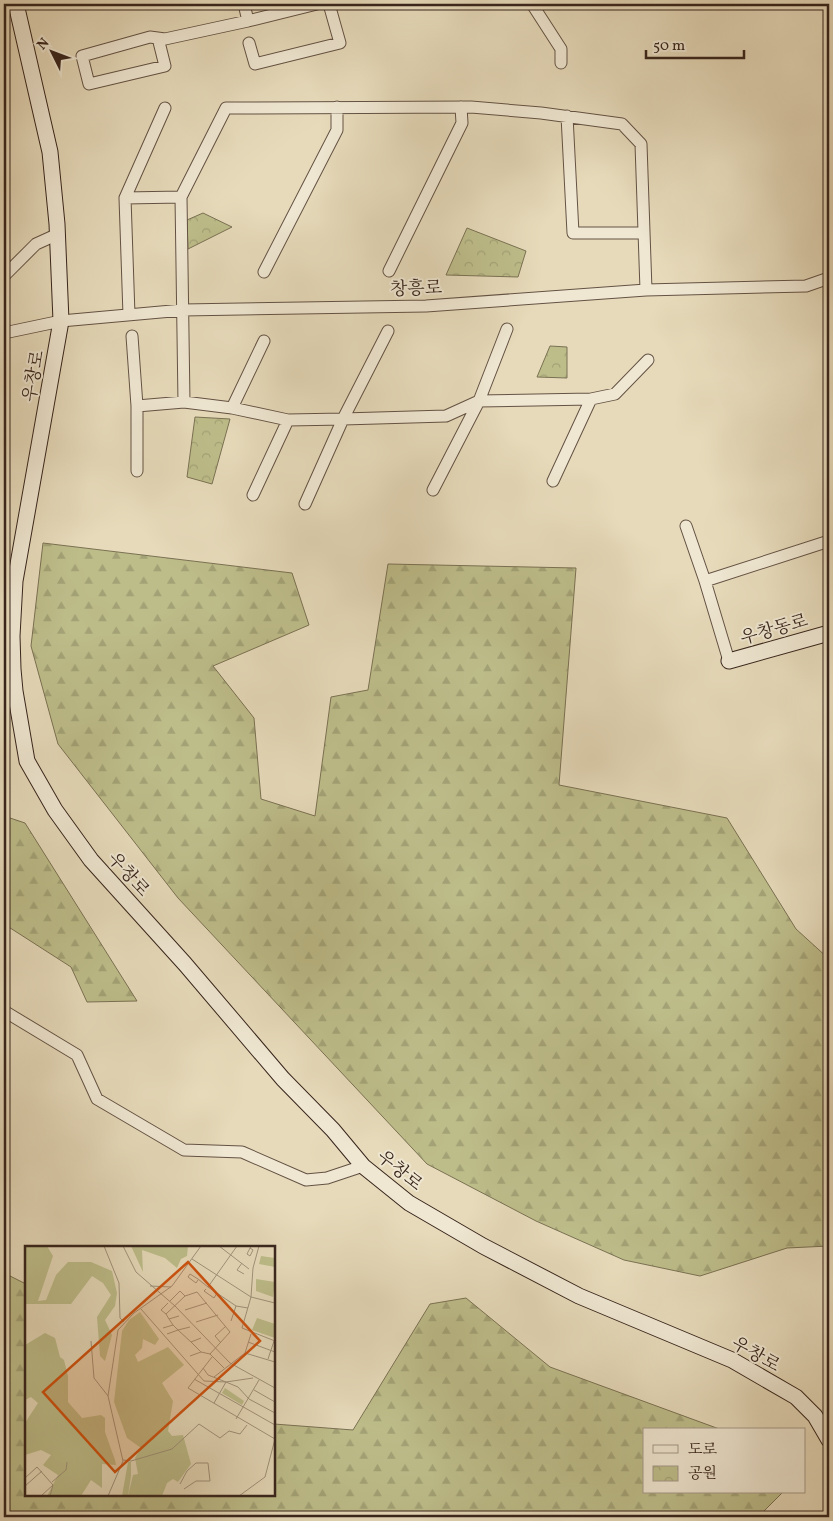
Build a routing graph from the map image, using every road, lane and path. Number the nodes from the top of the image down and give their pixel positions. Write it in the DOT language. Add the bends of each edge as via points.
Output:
graph roads {
  1 [pos="16,4"];
  2 [pos="244,4"];
  3 [pos="317,4"];
  4 [pos="329,4"];
  5 [pos="532,4"];
  6 [pos="248,22"];
  7 [pos="158,38"];
  8 [pos="249,43"];
  9 [pos="560,63"];
  10 [pos="337,107"];
  11 [pos="461,107"];
  12 [pos="165,108"];
  13 [pos="566,116"];
  14 [pos="181,197"];
  15 [pos="125,198"];
  16 [pos="643,233"];
  17 [pos="58,234"];
  18 [pos="389,271"];
  19 [pos="264,272"];
  20 [pos="4,276"];
  21 [pos="829,278"];
  22 [pos="646,290"];
  23 [pos="183,310"];
  24 [pos="130,315"];
  25 [pos="61,321"];
  26 [pos="507,329"];
  27 [pos="388,331"];
  28 [pos="4,333"];
  29 [pos="132,336"];
  30 [pos="264,341"];
  31 [pos="648,360"];
  32 [pos="591,399"];
  33 [pos="479,400"];
  34 [pos="184,402"];
  35 [pos="137,406"];
  36 [pos="232,408"];
  37 [pos="344,419"];
  38 [pos="288,420"];
  39 [pos="137,471"];
  40 [pos="554,481"];
  41 [pos="433,490"];
  42 [pos="252,496"];
  43 [pos="305,504"];
  44 [pos="686,526"];
  45 [pos="829,541"];
  46 [pos="705,581"];
  47 [pos="829,633"];
  48 [pos="729,662"];
  49 [pos="9,692"];
  50 [pos="4,1012"];
  51 [pos="363,1166"];
  52 [pos="829,1440"];
  1 -- 17 [label="main road, 우창로" via="50,152"];
  2 -- 6 [label="street"];
  3 -- 6 [label="street"];
  4 -- 8 [label="street" via="340,43 255,64"];
  5 -- 9 [label="street" via="561,50"];
  6 -- 7 [label="street"];
  7 -- 7 [label="street" via="150,36 82,56 89,84 165,66"];
  10 -- 11 [label="street"];
  10 -- 14 [label="street" via="226,108"];
  10 -- 19 [label="street" via="337,130"];
  11 -- 13 [label="street"];
  11 -- 18 [label="street" via="462,124"];
  12 -- 15 [label="street"];
  13 -- 16 [label="street" via="622,124 641,144"];
  13 -- 16 [label="street" via="573,234"];
  14 -- 15 [label="street"];
  14 -- 23 [label="street"];
  15 -- 24 [label="street"];
  16 -- 22 [label="street"];
  17 -- 20 [label="street" via="36,244"];
  17 -- 25 [label="main road, 우창로"];
  21 -- 22 [label="street, 창흥로" via="806,286"];
  22 -- 23 [label="street, 창흥로" via="426,306"];
  23 -- 24 [label="street, 창흥로"];
  23 -- 34 [label="street"];
  24 -- 25 [label="street, 창흥로"];
  25 -- 28 [label="street, 창흥로"];
  25 -- 49 [label="main road, 우창로" via="15,581"];
  26 -- 33 [label="street"];
  27 -- 37 [label="street"];
  29 -- 35 [label="street"];
  30 -- 36 [label="street"];
  31 -- 32 [label="street" via="615,394"];
  32 -- 33 [label="street"];
  32 -- 40 [label="street"];
  33 -- 37 [label="street" via="446,416"];
  33 -- 41 [label="street"];
  34 -- 35 [label="street"];
  34 -- 36 [label="street"];
  35 -- 39 [label="street"];
  36 -- 38 [label="street"];
  37 -- 38 [label="street"];
  37 -- 43 [label="street"];
  38 -- 42 [label="street"];
  44 -- 46 [label="street"];
  45 -- 46 [label="street"];
  46 -- 48 [label="street"];
  47 -- 48 [label="main road, 우창동로"];
  49 -- 51 [label="main road, 우창로" via="27,761 91,860"];
  50 -- 51 [label="street" via="77,1055 97,1099 184,1150 242,1152 306,1180 328,1178"];
  51 -- 52 [label="main road, 우창로" via="409,1203 483,1246 579,1296 732,1360 796,1397 815,1416"];
}
